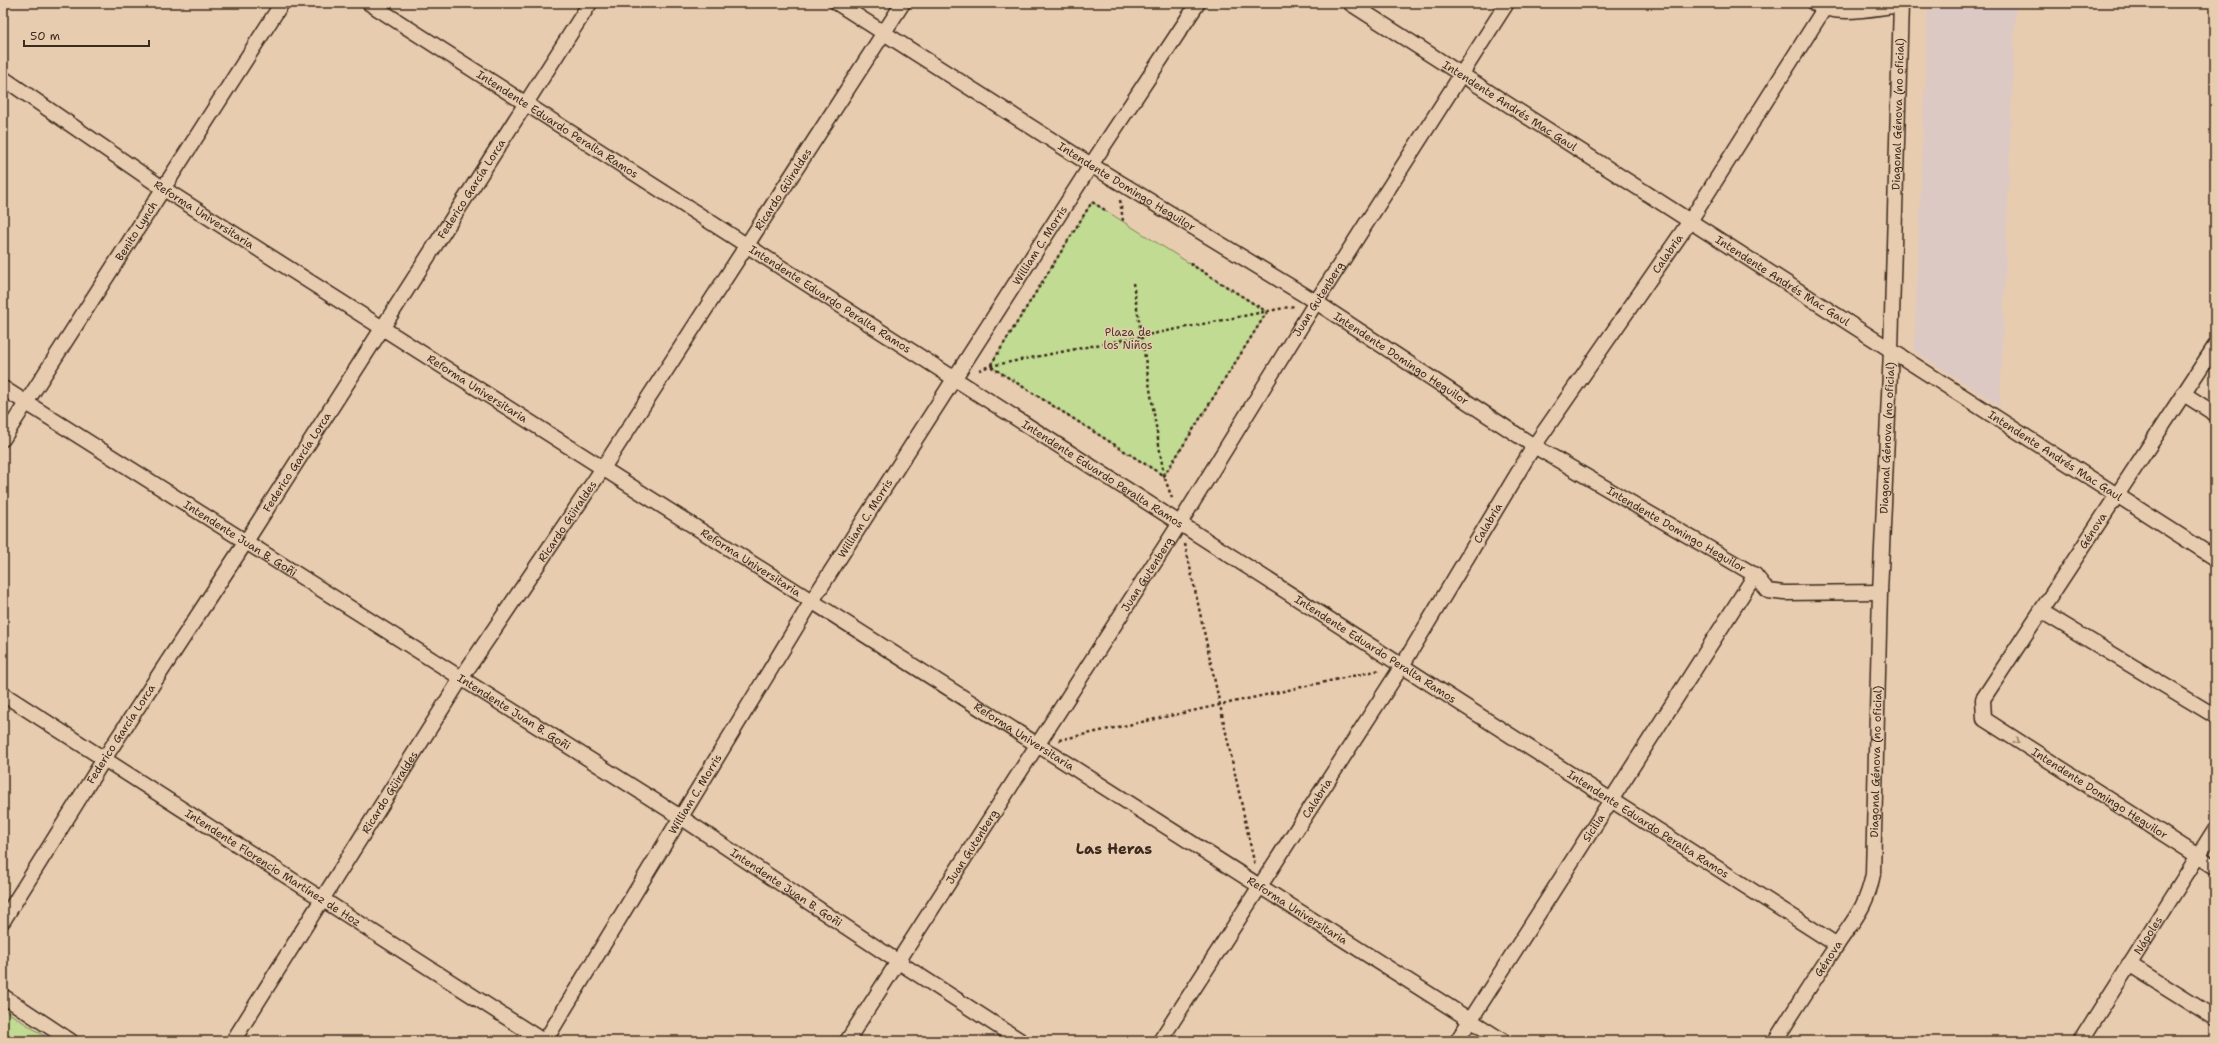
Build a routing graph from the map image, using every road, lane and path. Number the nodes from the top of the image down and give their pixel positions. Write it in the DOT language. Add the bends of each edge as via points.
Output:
graph roads {
  1 [pos="282,3"];
  2 [pos="369,3"];
  3 [pos="590,3"];
  4 [pos="837,3"];
  5 [pos="903,3"];
  6 [pos="1198,3"];
  7 [pos="1350,3"];
  8 [pos="1508,3"];
  9 [pos="1901,4"];
  10 [pos="1819,6"];
  11 [pos="883,33"];
  12 [pos="1462,75"];
  13 [pos="3,78"];
  14 [pos="525,103"];
  15 [pos="1091,165"];
  16 [pos="164,189"];
  17 [pos="1105,210"];
  18 [pos="1690,221"];
  19 [pos="747,245"];
  20 [pos="1189,262"];
  21 [pos="1133,283"];
  22 [pos="1316,302"];
  23 [pos="1267,312"];
  24 [pos="382,328"];
  25 [pos="1142,336"];
  26 [pos="2215,346"];
  27 [pos="1891,350"];
  28 [pos="990,366"];
  29 [pos="954,378"];
  30 [pos="3,388"];
  31 [pos="2184,394"];
  32 [pos="27,403"];
  33 [pos="2215,414"];
  34 [pos="3,439"];
  35 [pos="1534,446"];
  36 [pos="603,468"];
  37 [pos="1164,476"];
  38 [pos="2117,496"];
  39 [pos="1180,523"];
  40 [pos="245,543"];
  41 [pos="2215,558"];
  42 [pos="1755,575"];
  43 [pos="1880,592"];
  44 [pos="812,601"];
  45 [pos="2041,611"];
  46 [pos="1402,666"];
  47 [pos="462,677"];
  48 [pos="3,694"];
  49 [pos="1220,705"];
  50 [pos="2215,716"];
  51 [pos="1984,719"];
  52 [pos="1037,744"];
  53 [pos="104,759"];
  54 [pos="1611,800"];
  55 [pos="682,818"];
  56 [pos="2215,829"];
  57 [pos="2198,856"];
  58 [pos="2215,867"];
  59 [pos="1873,874"];
  60 [pos="1260,886"];
  61 [pos="322,899"];
  62 [pos="3,920"];
  63 [pos="1837,945"];
  64 [pos="897,961"];
  65 [pos="2129,964"];
  66 [pos="3,996"];
  67 [pos="2215,1018"];
  68 [pos="1470,1020"];
  69 [pos="71,1041"];
  70 [pos="233,1041"];
  71 [pos="544,1041"];
  72 [pos="847,1041"];
  73 [pos="1021,1041"];
  74 [pos="1160,1041"];
  75 [pos="1457,1041"];
  76 [pos="1503,1041"];
  77 [pos="1775,1041"];
  78 [pos="2081,1041"];
  1 -- 16 [label="street, Benito Lynch"];
  2 -- 14 [label="street, Intendente Eduardo Peralta Ramos"];
  3 -- 14 [label="street, Federico García Lorca"];
  4 -- 11 [label="street, Intendente Domingo Heguilor"];
  5 -- 11 [label="street, Ricardo Güiraldes"];
  6 -- 15 [label="street, William C. Morris"];
  7 -- 12 [label="street, Intendente Andrés Mac Gaul"];
  8 -- 12 [label="street, Juan Gutenberg"];
  9 -- 10 [label="street" via="1850,11"];
  9 -- 27 [label="street, Diagonal Génova (no oficial)"];
  10 -- 18 [label="street, Calabria"];
  11 -- 15 [label="street, Intendente Domingo Heguilor"];
  11 -- 19 [label="street, Ricardo Güiraldes"];
  12 -- 18 [label="street, Intendente Andrés Mac Gaul"];
  12 -- 22 [label="street, Juan Gutenberg"];
  13 -- 16 [label="street, Reforma Universitaria"];
  14 -- 19 [label="street, Intendente Eduardo Peralta Ramos"];
  14 -- 24 [label="street, Federico García Lorca"];
  15 -- 22 [label="street, Intendente Domingo Heguilor"];
  15 -- 29 [label="street, William C. Morris"];
  16 -- 24 [label="street, Reforma Universitaria"];
  16 -- 32 [label="street, Benito Lynch"];
  17 -- 28 [label="path" via="1092,202"];
  18 -- 27 [label="street, Intendente Andrés Mac Gaul"];
  18 -- 35 [label="street, Calabria"];
  19 -- 29 [label="street, Intendente Eduardo Peralta Ramos"];
  19 -- 36 [label="street, Ricardo Güiraldes"];
  20 -- 23 [label="path"];
  21 -- 25 [label="path"];
  22 -- 23 [label="path"];
  22 -- 35 [label="street, Intendente Domingo Heguilor"];
  22 -- 39 [label="street, Juan Gutenberg"];
  23 -- 25 [label="path"];
  23 -- 37 [label="path"];
  24 -- 36 [label="street, Reforma Universitaria"];
  24 -- 40 [label="street, Federico García Lorca"];
  25 -- 28 [label="path"];
  25 -- 37 [label="path"];
  26 -- 31 [label="street, Génova"];
  27 -- 38 [label="street, Intendente Andrés Mac Gaul"];
  27 -- 43 [label="street, Diagonal Génova (no oficial)"];
  28 -- 29 [label="path"];
  28 -- 37 [label="path"];
  29 -- 39 [label="street, Intendente Eduardo Peralta Ramos"];
  29 -- 44 [label="street, William C. Morris"];
  30 -- 32 [label="street, Intendente Juan B. Goñi"];
  31 -- 33 [label="street"];
  31 -- 38 [label="street, Génova"];
  32 -- 34 [label="street, Benito Lynch"];
  32 -- 40 [label="street, Intendente Juan B. Goñi"];
  35 -- 42 [label="street, Intendente Domingo Heguilor"];
  35 -- 46 [label="street, Calabria"];
  36 -- 44 [label="street, Reforma Universitaria"];
  36 -- 47 [label="street, Ricardo Güiraldes"];
  37 -- 39 [label="path"];
  38 -- 41 [label="street, Intendente Andrés Mac Gaul"];
  38 -- 45 [label="street, Génova"];
  39 -- 46 [label="street, Intendente Eduardo Peralta Ramos"];
  39 -- 49 [label="path"];
  39 -- 52 [label="street, Juan Gutenberg"];
  40 -- 47 [label="street, Intendente Juan B. Goñi"];
  40 -- 53 [label="street, Federico García Lorca"];
  42 -- 43 [label="street, Intendente Domingo Heguilor" via="1768,591"];
  42 -- 54 [label="street, Sicilia"];
  43 -- 59 [label="street, Diagonal Génova (no oficial)"];
  44 -- 52 [label="street, Reforma Universitaria"];
  44 -- 55 [label="street, William C. Morris"];
  45 -- 50 [label="street"];
  45 -- 51 [label="street, Génova" via="1983,699"];
  46 -- 49 [label="path"];
  46 -- 54 [label="street, Intendente Eduardo Peralta Ramos"];
  46 -- 60 [label="street, Calabria"];
  47 -- 55 [label="street, Intendente Juan B. Goñi"];
  47 -- 61 [label="street, Ricardo Güiraldes"];
  48 -- 53 [label="street, Intendente Florencio Martínez de Hoz"];
  49 -- 52 [label="path"];
  49 -- 60 [label="path"];
  51 -- 57 [label="street, Intendente Domingo Heguilor, one-way"];
  52 -- 60 [label="street, Reforma Universitaria"];
  52 -- 64 [label="street, Juan Gutenberg"];
  53 -- 61 [label="street, Intendente Florencio Martínez de Hoz"];
  53 -- 62 [label="street, Federico García Lorca"];
  54 -- 63 [label="street, Intendente Eduardo Peralta Ramos"];
  54 -- 68 [label="street, Sicilia"];
  55 -- 64 [label="street, Intendente Juan B. Goñi"];
  55 -- 71 [label="street, William C. Morris"];
  56 -- 57 [label="street, Nápoles"];
  57 -- 58 [label="street, Intendente Domingo Heguilor"];
  57 -- 65 [label="street, Nápoles"];
  59 -- 63 [label="street, Génova" via="1864,908"];
  60 -- 68 [label="street, Reforma Universitaria"];
  60 -- 74 [label="street, Calabria"];
  61 -- 70 [label="street, Ricardo Güiraldes"];
  61 -- 71 [label="street, Intendente Florencio Martínez de Hoz"];
  63 -- 77 [label="street, Génova"];
  64 -- 72 [label="street, Juan Gutenberg"];
  64 -- 73 [label="street, Intendente Juan B. Goñi"];
  65 -- 67 [label="street"];
  65 -- 78 [label="street, Nápoles"];
  66 -- 69 [label="street"];
  68 -- 75 [label="street, Sicilia"];
  68 -- 76 [label="street, Reforma Universitaria"];
}
